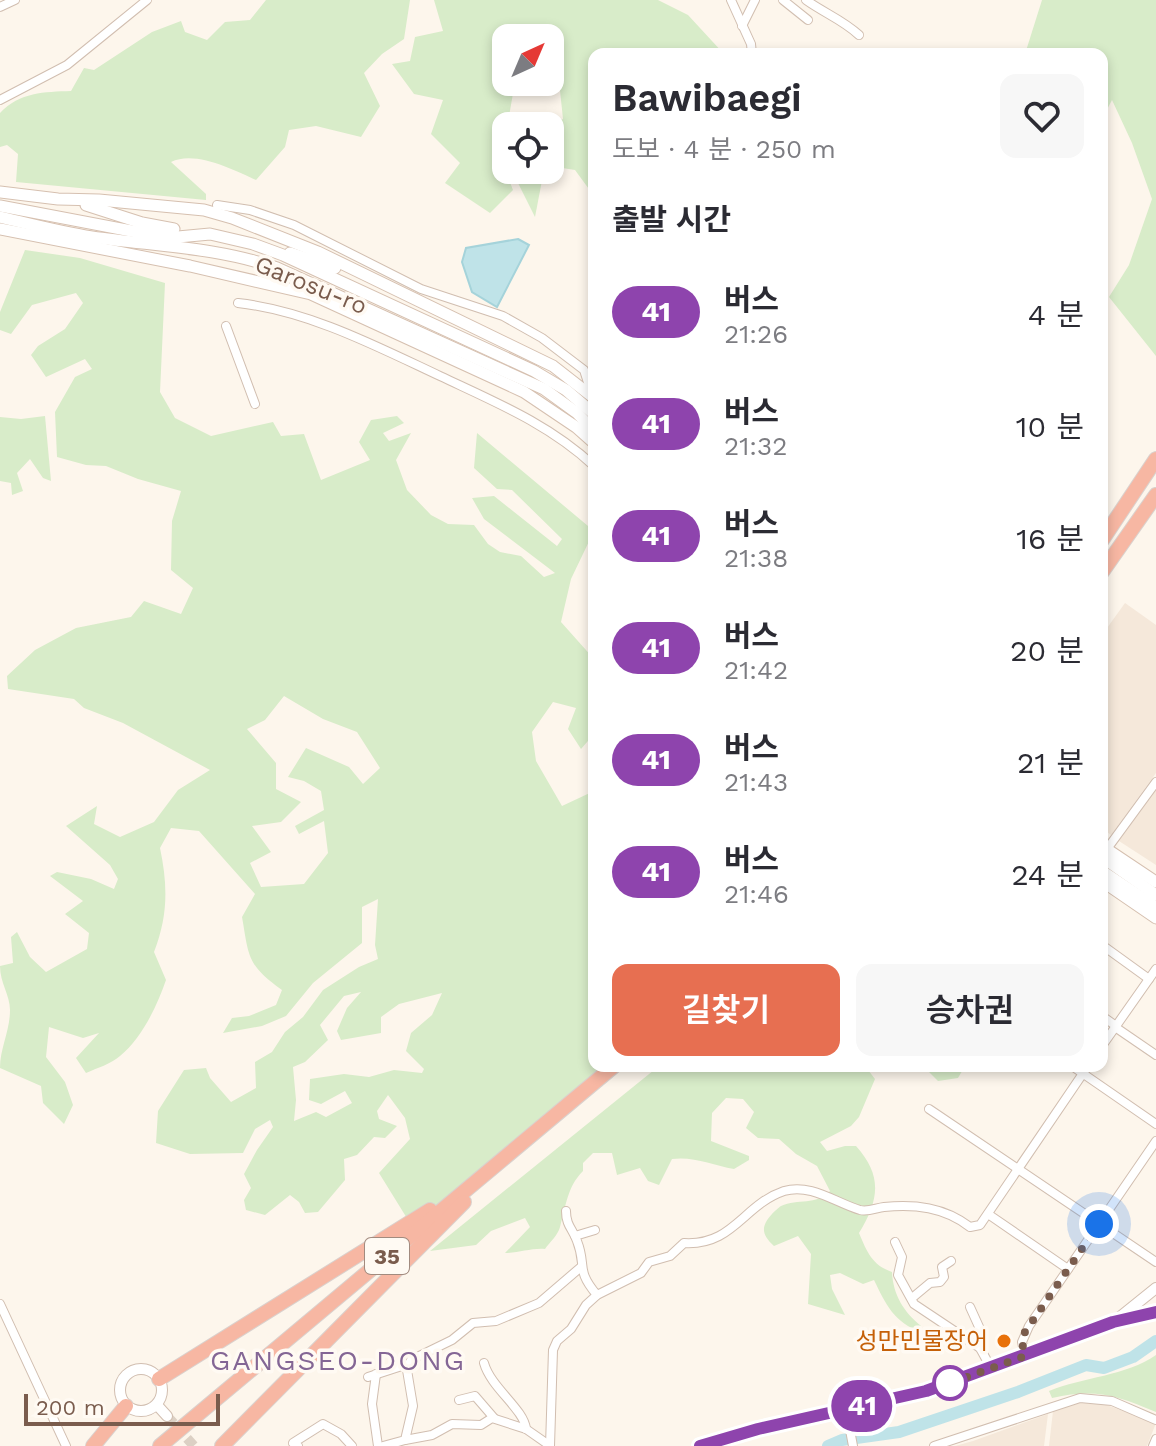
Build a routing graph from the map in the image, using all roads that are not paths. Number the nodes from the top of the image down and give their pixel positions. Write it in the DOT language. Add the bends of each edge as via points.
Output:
graph roads {
  1 [pos="15,0"];
  2 [pos="147,0"];
  3 [pos="731,0"];
  4 [pos="755,0"];
  5 [pos="783,0"];
  6 [pos="806,0"];
  7 [pos="0,7"];
  8 [pos="808,20"];
  9 [pos="742,26"];
  10 [pos="859,35"];
  11 [pos="751,48"];
  12 [pos="0,100"];
  13 [pos="0,192"];
  14 [pos="58,199"];
  15 [pos="217,205"];
  16 [pos="0,206"];
  17 [pos="0,217"];
  18 [pos="0,229"];
  19 [pos="210,234"];
  20 [pos="253,244"];
  21 [pos="402,293"];
  22 [pos="238,303"];
  23 [pos="226,326"];
  24 [pos="588,382"];
  25 [pos="588,393"];
  26 [pos="255,404"];
  27 [pos="588,409"];
  28 [pos="588,425"];
  29 [pos="588,438"];
  30 [pos="1156,459"];
  31 [pos="588,461"];
  32 [pos="1156,495"];
  33 [pos="1108,531"];
  34 [pos="1108,563"];
  35 [pos="1156,782"];
  36 [pos="1108,846"];
  37 [pos="1108,853"];
  38 [pos="1108,854"];
  39 [pos="1108,875"];
  40 [pos="1156,882"];
  41 [pos="1108,885"];
  42 [pos="1156,895"];
  43 [pos="1156,907"];
  44 [pos="1156,918"];
  45 [pos="1108,949"];
  46 [pos="1156,969"];
  47 [pos="1151,981"];
  48 [pos="1108,1021"];
  49 [pos="1116,1027"];
  50 [pos="1108,1038"];
  51 [pos="1156,1055"];
  52 [pos="607,1072"];
  53 [pos="618,1072"];
  54 [pos="1085,1072"];
  55 [pos="1088,1072"];
  56 [pos="929,1109"];
  57 [pos="1156,1124"];
  58 [pos="1156,1141"];
  59 [pos="1018,1169"];
  60 [pos="464,1196"];
  61 [pos="566,1211"];
  62 [pos="988,1214"];
  63 [pos="1099,1224"];
  64 [pos="595,1230"];
  65 [pos="575,1236"];
  66 [pos="895,1242"];
  67 [pos="951,1261"];
  68 [pos="1156,1262"];
  69 [pos="581,1267"];
  70 [pos="1068,1269"];
  71 [pos="1156,1288"];
  72 [pos="597,1295"];
  73 [pos="912,1298"];
  74 [pos="0,1304"];
  75 [pos="970,1307"];
  76 [pos="1156,1312"];
  77 [pos="1113,1322"];
  78 [pos="980,1348"];
  79 [pos="1025,1356"];
  80 [pos="484,1363"];
  81 [pos="408,1364"];
  82 [pos="991,1368"];
  83 [pos="159,1379"];
  84 [pos="459,1400"];
  85 [pos="157,1405"];
  86 [pos="126,1406"];
  87 [pos="846,1409"];
  88 [pos="167,1416"];
  89 [pos="494,1418"];
  90 [pos="1156,1420"];
  91 [pos="526,1429"];
  92 [pos="1156,1439"];
  93 [pos="405,1440"];
  94 [pos="66,1446"];
  95 [pos="93,1446"];
  96 [pos="160,1446"];
  97 [pos="174,1446"];
  98 [pos="222,1446"];
  99 [pos="298,1446"];
  100 [pos="352,1446"];
  101 [pos="380,1446"];
  102 [pos="550,1446"];
  103 [pos="700,1446"];
  104 [pos="853,1446"];
  105 [pos="934,1446"];
  106 [pos="1153,1446"];
  1 -- 7 [label="street"];
  2 -- 12 [label="street" via="67,65"];
  3 -- 9 [label="street"];
  4 -- 9 [label="street"];
  5 -- 8 [label="street"];
  6 -- 10 [label="street"];
  9 -- 11 [label="street"];
  13 -- 14 [label="main road, Garosu-ro"];
  14 -- 19 [label="main road" via="142,223"];
  14 -- 21 [label="main road, Garosu-ro" via="204,210 318,252"];
  15 -- 24 [label="street" via="294,225 421,289 503,316 584,370"];
  16 -- 19 [label="main road, Garosu-ro" via="142,233"];
  17 -- 28 [label="main road, Garosu-ro" via="90,237 195,248 277,268 530,381"];
  18 -- 29 [label="main road, Garosu-ro" via="311,294 524,392"];
  19 -- 20 [label="main road, Garosu-ro"];
  20 -- 21 [label="main road"];
  20 -- 27 [label="main road, Garosu-ro" via="534,371"];
  21 -- 25 [label="main road, Garosu-ro" via="553,366"];
  22 -- 31 [label="street" via="284,310 495,400"];
  23 -- 26 [label="street"];
  30 -- 33 [label="highway"];
  32 -- 34 [label="highway"];
  35 -- 36 [label="street"];
  37 -- 40 [label="main road"];
  38 -- 42 [label="main road"];
  39 -- 43 [label="main road"];
  41 -- 44 [label="main road"];
  45 -- 47 [label="street"];
  46 -- 47 [label="street"];
  47 -- 49 [label="street"];
  48 -- 49 [label="street"];
  49 -- 50 [label="street"];
  49 -- 51 [label="street"];
  52 -- 60 [label="highway, 35"];
  53 -- 60 [label="highway, 35"];
  54 -- 59 [label="street"];
  55 -- 57 [label="street"];
  56 -- 59 [label="street"];
  58 -- 63 [label="street"];
  59 -- 62 [label="street"];
  59 -- 63 [label="street"];
  60 -- 83 [label="highway" via="432,1209"];
  60 -- 96 [label="highway, 35"];
  60 -- 97 [label="highway, 35"];
  60 -- 98 [label="highway"];
  61 -- 65 [label="street" via="567,1227"];
  62 -- 70 [label="street"];
  62 -- 72 [label="street" via="975,1228 919,1205 864,1211 817,1193 789,1190 753,1207 728,1233 684,1243"];
  63 -- 68 [label="street"];
  63 -- 70 [label="street"];
  64 -- 65 [label="street"];
  65 -- 69 [label="street"];
  66 -- 73 [label="street" via="902,1257 898,1275"];
  67 -- 73 [label="street" via="942,1267 940,1282 930,1283"];
  69 -- 72 [label="street"];
  69 -- 81 [label="street" via="539,1303 496,1321 473,1323"];
  70 -- 79 [label="street" via="1023,1335"];
  71 -- 77 [label="street"];
  72 -- 102 [label="street" via="553,1350"];
  73 -- 78 [label="street"];
  74 -- 94 [label="street"];
  75 -- 78 [label="street" via="980,1329"];
  76 -- 77 [label="street"];
  77 -- 79 [label="street"];
  78 -- 82 [label="street"];
  79 -- 82 [label="street"];
  80 -- 91 [label="street" via="491,1382"];
  81 -- 93 [label="street" via="413,1406"];
  81 -- 101 [label="street" via="372,1375"];
  82 -- 87 [label="street" via="926,1391"];
  83 -- 85 [label="street"];
  83 -- 86 [label="street" via="148,1370 127,1373 120,1386"];
  84 -- 89 [label="street" via="475,1396"];
  85 -- 86 [label="street" via="145,1412"];
  85 -- 88 [label="street"];
  86 -- 95 [label="highway"];
  87 -- 103 [label="street"];
  87 -- 104 [label="street"];
  89 -- 91 [label="street"];
  89 -- 93 [label="street" via="481,1425 452,1424"];
  90 -- 105 [label="street" via="1112,1401 1080,1398"];
  91 -- 102 [label="street"];
  92 -- 106 [label="street"];
  93 -- 101 [label="street"];
  99 -- 100 [label="street" via="293,1443 323,1424"];
}
